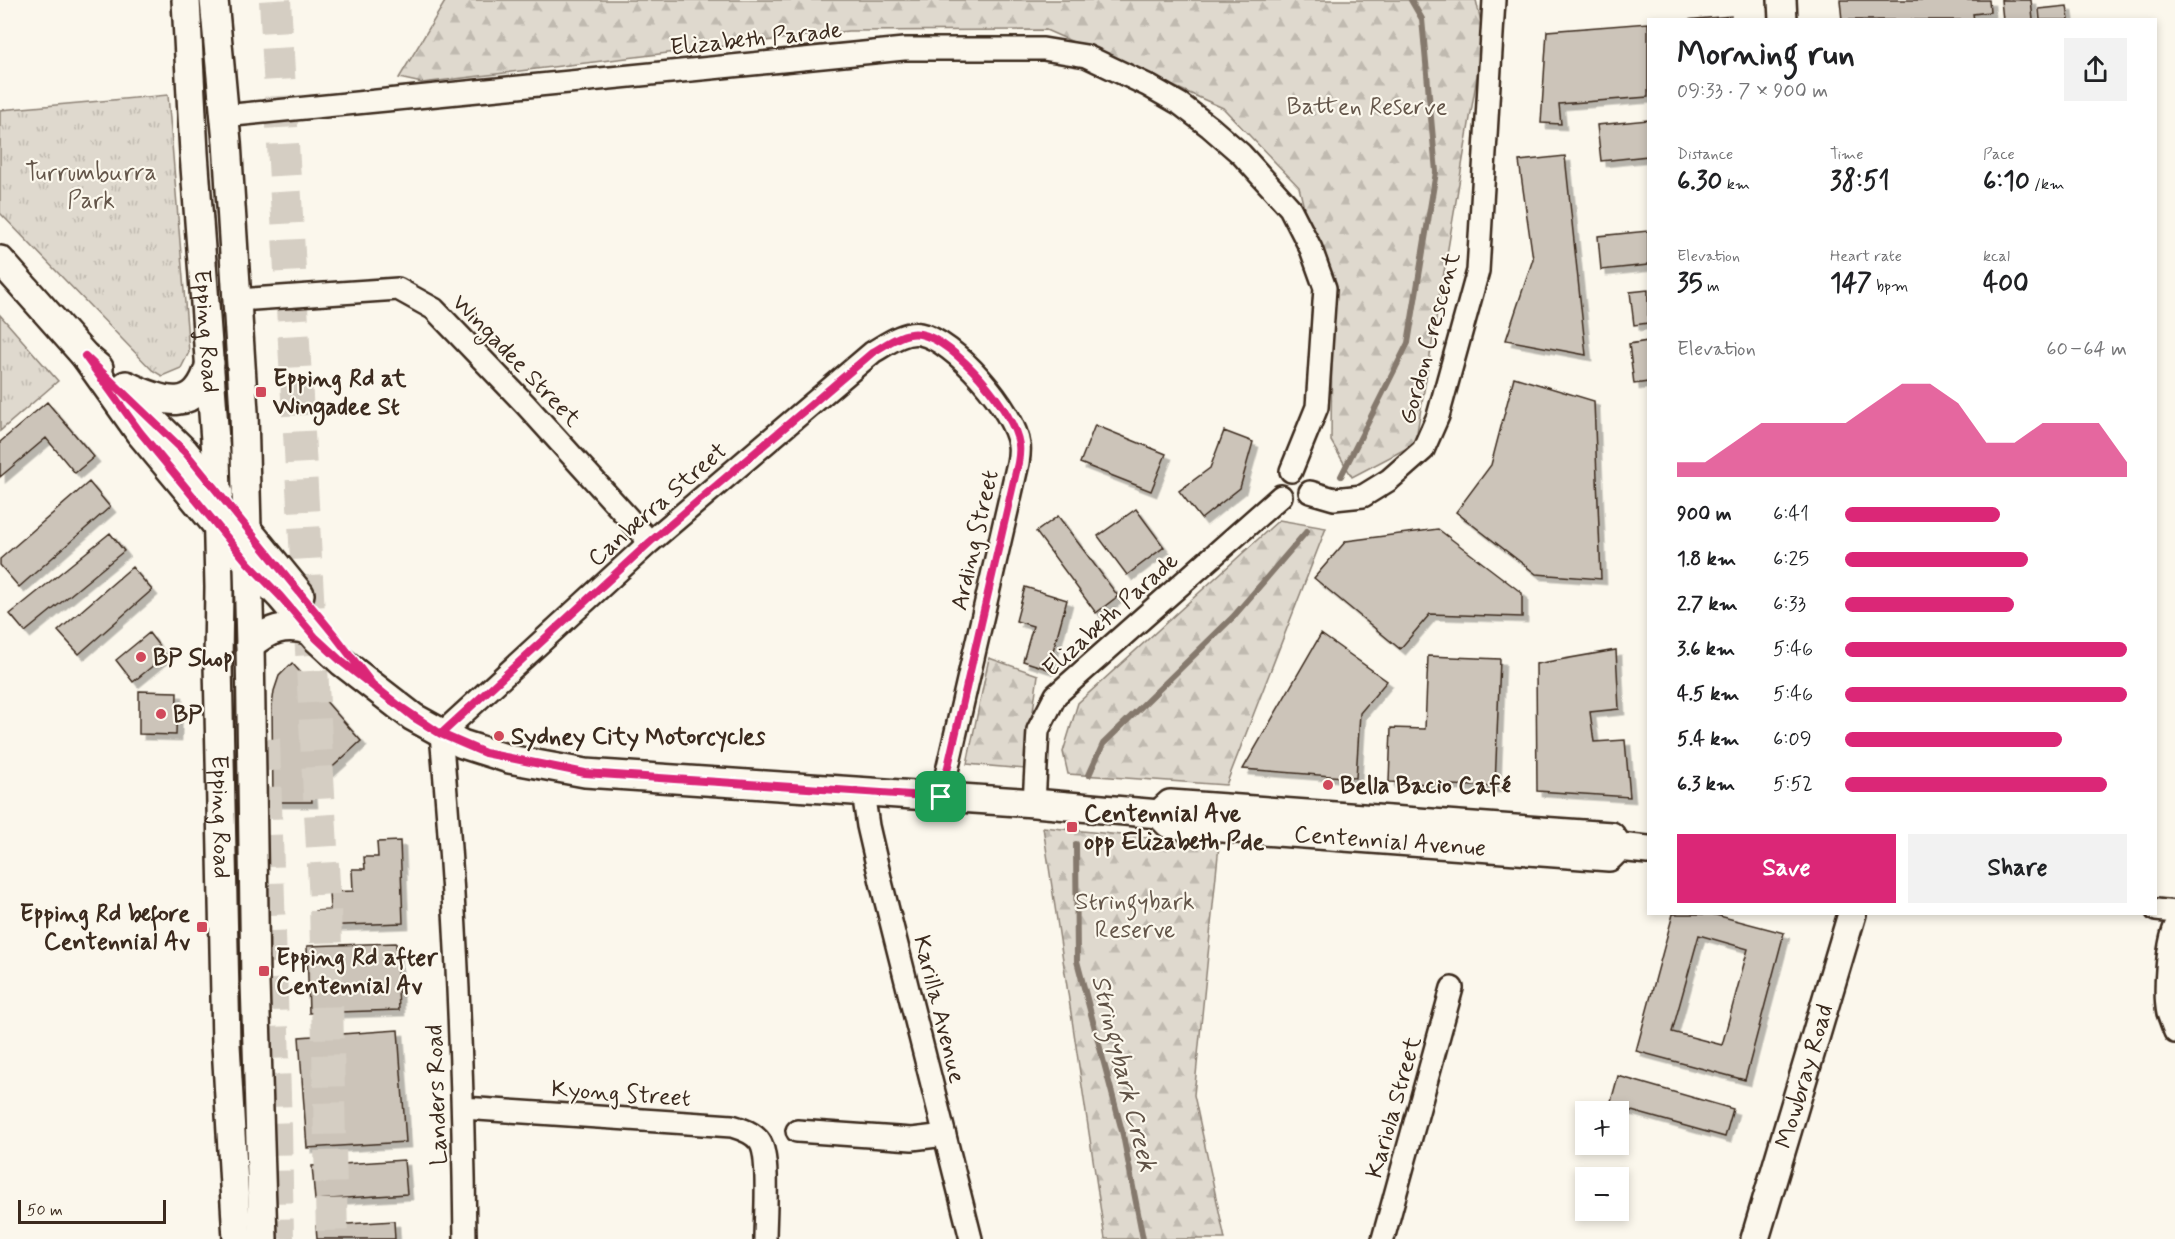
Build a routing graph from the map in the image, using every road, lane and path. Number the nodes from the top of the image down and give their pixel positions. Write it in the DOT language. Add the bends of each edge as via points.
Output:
graph roads {
  1 [pos="186,0"];
  2 [pos="214,0"];
  3 [pos="1494,0"];
  4 [pos="1782,0"];
  5 [pos="1783,18"];
  6 [pos="224,116"];
  7 [pos="0,260"];
  8 [pos="238,300"];
  9 [pos="920,334"];
  10 [pos="85,356"];
  11 [pos="210,363"];
  12 [pos="109,377"];
  13 [pos="1291,471"];
  14 [pos="215,488"];
  15 [pos="1310,492"];
  16 [pos="1281,496"];
  17 [pos="217,524"];
  18 [pos="248,530"];
  19 [pos="650,542"];
  20 [pos="248,563"];
  21 [pos="308,630"];
  22 [pos="250,645"];
  23 [pos="372,684"];
  24 [pos="441,734"];
  25 [pos="863,792"];
  26 [pos="941,797"];
  27 [pos="1034,803"];
  28 [pos="1647,850"];
  29 [pos="2157,910"];
  30 [pos="2175,912"];
  31 [pos="1852,915"];
  32 [pos="2175,927"];
  33 [pos="1452,988"];
  34 [pos="2175,1032"];
  35 [pos="463,1108"];
  36 [pos="797,1131"];
  37 [pos="945,1134"];
  38 [pos="237,1239"];
  39 [pos="264,1239"];
  40 [pos="465,1239"];
  41 [pos="765,1239"];
  42 [pos="971,1239"];
  43 [pos="1383,1239"];
  44 [pos="1755,1239"];
  1 -- 11 [label="main road, Epping Road"];
  2 -- 6 [label="main road, Epping Road"];
  3 -- 15 [label="street, Gordon Crescent" via="1478,271 1438,416 1423,450 1389,480 1362,496 1335,499"];
  4 -- 5 [label="main road"];
  6 -- 8 [label="main road, Epping Road"];
  6 -- 13 [label="street, Elizabeth Parade" via="904,49 1043,49 1086,56 1147,85 1210,127 1290,208 1311,249 1325,288 1317,407"];
  7 -- 10 [label="main road, Centennial Avenue"];
  8 -- 18 [label="main road, Epping Road"];
  8 -- 19 [label="street, Wingadee Street" via="398,289 434,309"];
  9 -- 19 [label="street, Canberra Street" via="905,335 873,352"];
  9 -- 26 [label="street, Arding Street" via="941,342 964,361 999,401 1019,444 1018,463"];
  10 -- 12 [label="main road, Centennial Avenue"];
  10 -- 17 [label="main road, Centennial Avenue" via="135,427"];
  11 -- 12 [label="main road" via="200,388 177,401 150,396"];
  11 -- 14 [label="main road, Epping Road"];
  12 -- 14 [label="main road, Centennial Avenue" via="185,452"];
  13 -- 15 [label="street" via="1306,476"];
  13 -- 16 [label="street" via="1279,481"];
  14 -- 17 [label="main road, Epping Road"];
  14 -- 18 [label="main road, Centennial Avenue"];
  15 -- 16 [label="street" via="1296,503"];
  16 -- 27 [label="street, Elizabeth Parade" via="1056,695 1038,730"];
  17 -- 20 [label="main road, Centennial Avenue"];
  17 -- 38 [label="main road, Epping Road" via="226,1044"];
  18 -- 20 [label="main road, Epping Road"];
  18 -- 23 [label="main road, Centennial Avenue"];
  19 -- 24 [label="street, Canberra Street"];
  20 -- 21 [label="main road, Centennial Avenue"];
  20 -- 22 [label="main road, Epping Road"];
  21 -- 22 [label="main road" via="279,627"];
  21 -- 23 [label="main road, Centennial Avenue"];
  22 -- 39 [label="main road, Epping Road"];
  23 -- 24 [label="main road, Centennial Avenue"];
  24 -- 25 [label="main road, Centennial Avenue" via="485,753 585,773"];
  24 -- 35 [label="street, Landers Road"];
  25 -- 26 [label="main road, Centennial Avenue"];
  25 -- 37 [label="street, Karilla Avenue" via="880,882"];
  26 -- 27 [label="main road, Centennial Avenue"];
  27 -- 28 [label="main road, Centennial Avenue" via="1159,813 1170,804 1611,836 1619,847"];
  29 -- 30 [label="street"];
  31 -- 44 [label="main road, Mowbray Road"];
  32 -- 34 [label="street" via="2167,957 2168,1012"];
  33 -- 43 [label="street, Kariola Street"];
  35 -- 40 [label="street, Landers Road"];
  35 -- 41 [label="street, Kyong Street" via="732,1126 751,1134 764,1152"];
  36 -- 37 [label="street" via="912,1139"];
  37 -- 42 [label="street, Karilla Avenue"];
}
